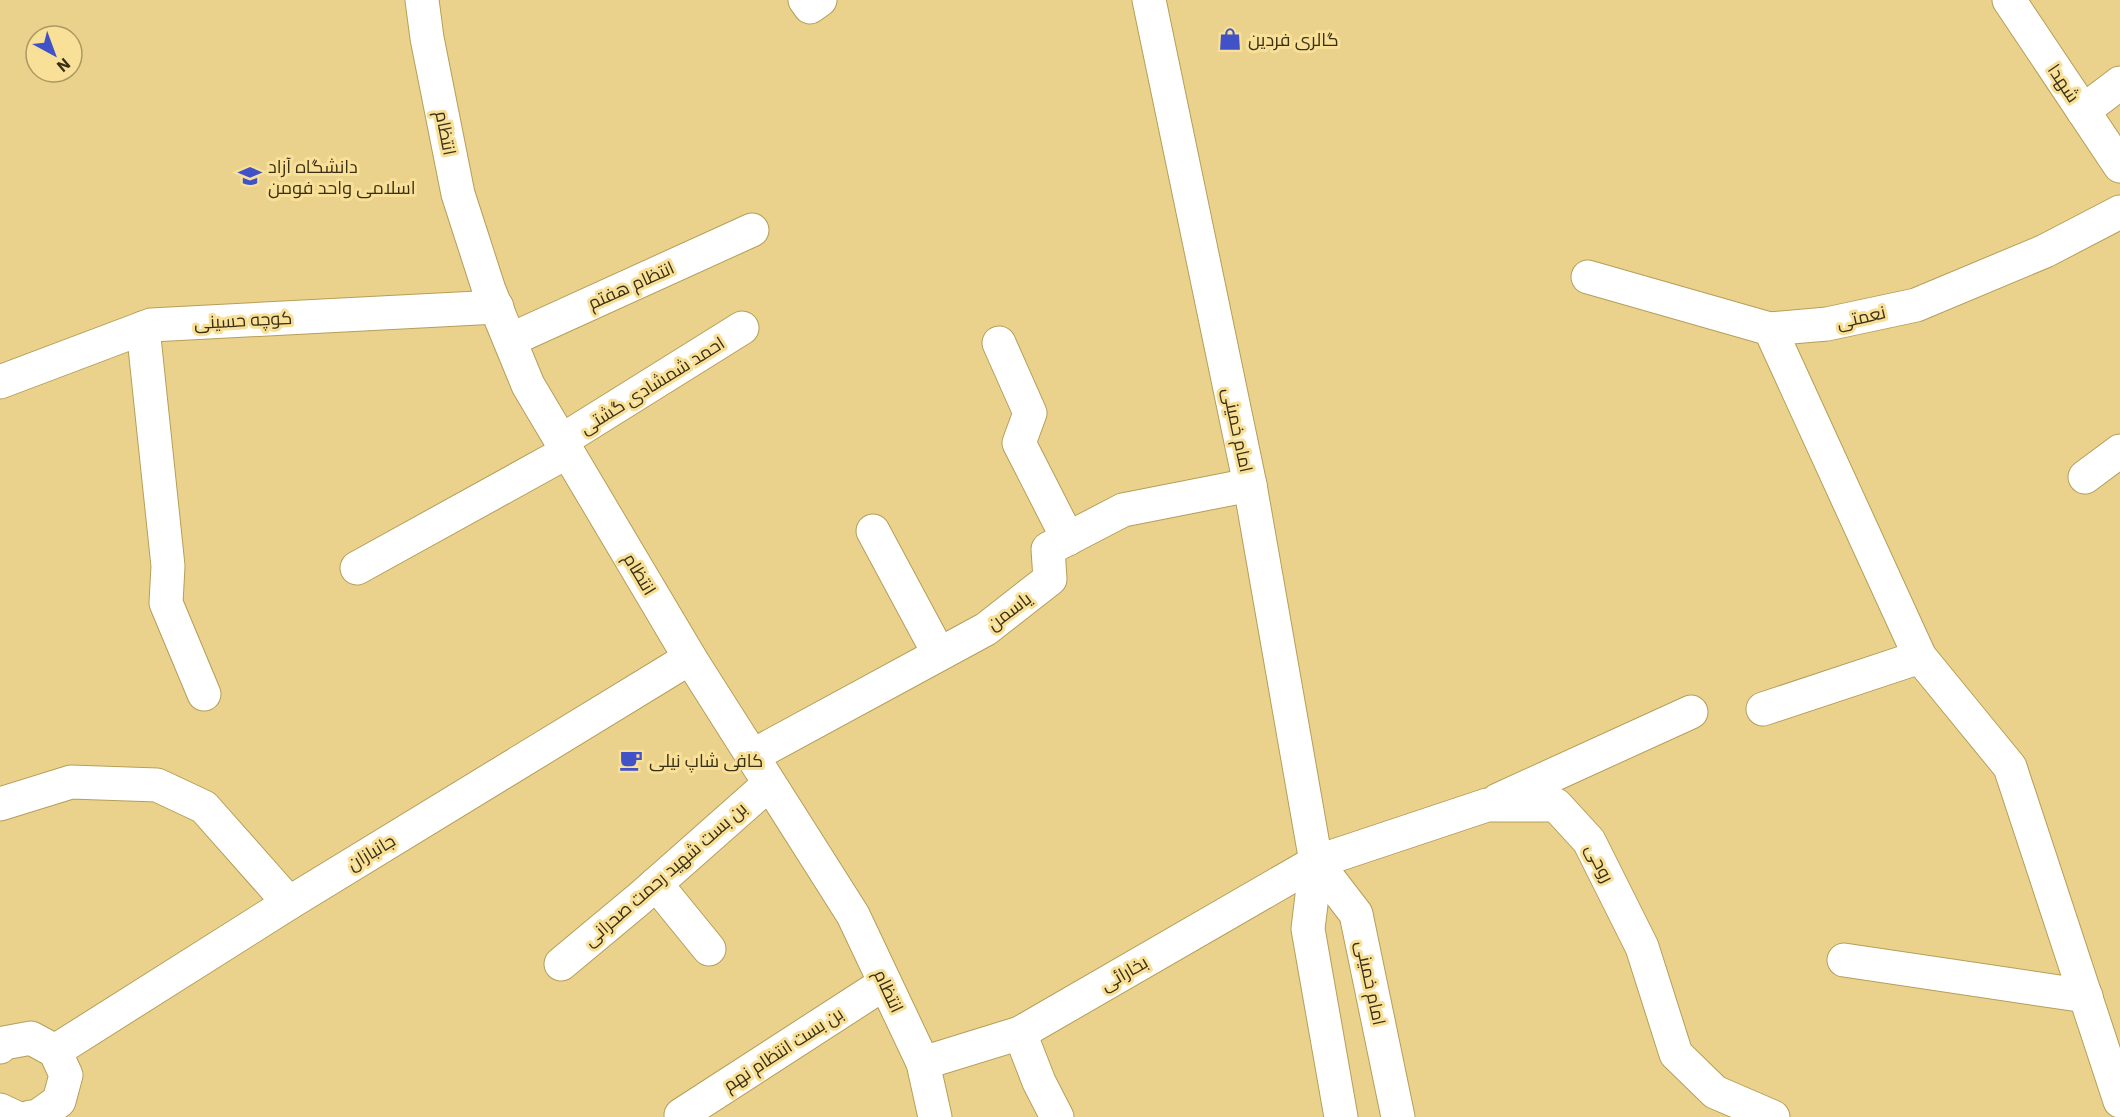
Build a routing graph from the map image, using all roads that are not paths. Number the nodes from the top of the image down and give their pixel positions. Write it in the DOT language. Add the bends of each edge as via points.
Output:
graph roads {
  1 [pos="422,0"];
  2 [pos="1149,0"];
  3 [pos="2009,0"];
  4 [pos="2120,83"];
  5 [pos="2083,111"];
  6 [pos="2120,166"];
  7 [pos="2120,212"];
  8 [pos="752,230"];
  9 [pos="1588,277"];
  10 [pos="496,307"];
  11 [pos="143,328"];
  12 [pos="742,328"];
  13 [pos="1770,329"];
  14 [pos="510,339"];
  15 [pos="999,343"];
  16 [pos="0,382"];
  17 [pos="564,446"];
  18 [pos="2120,451"];
  19 [pos="2085,477"];
  20 [pos="1250,485"];
  21 [pos="873,531"];
  22 [pos="1068,539"];
  23 [pos="357,568"];
  24 [pos="939,654"];
  25 [pos="1920,657"];
  26 [pos="690,658"];
  27 [pos="204,694"];
  28 [pos="1763,710"];
  29 [pos="1690,712"];
  30 [pos="752,756"];
  31 [pos="770,784"];
  32 [pos="0,804"];
  33 [pos="1486,805"];
  34 [pos="1316,862"];
  35 [pos="656,884"];
  36 [pos="289,903"];
  37 [pos="709,949"];
  38 [pos="1844,960"];
  39 [pos="561,964"];
  40 [pos="885,983"];
  41 [pos="2086,996"];
  42 [pos="1020,1033"];
  43 [pos="0,1047"];
  44 [pos="56,1051"];
  45 [pos="923,1063"];
  46 [pos="2120,1101"];
  47 [pos="0,1110"];
  48 [pos="681,1115"];
  49 [pos="15,1117"];
  50 [pos="30,1117"];
  51 [pos="38,1117"];
  52 [pos="935,1117"];
  53 [pos="1057,1117"];
  54 [pos="1341,1117"];
  55 [pos="1398,1117"];
  56 [pos="1773,1117"];
  1 -- 10 [label="street, انتظام" via="458,194"];
  2 -- 20 [label="street, امام خمینی"];
  3 -- 5 [label="street, شهدا"];
  4 -- 5 [label="street"];
  5 -- 6 [label="street, شهدا"];
  7 -- 13 [label="street, نعمتی" via="2045,251 1916,305 1827,324"];
  8 -- 14 [label="street, انتظام هفتم"];
  9 -- 13 [label="street, نعمتی"];
  10 -- 11 [label="street, کوچه حسینی"];
  10 -- 14 [label="street, انتظام"];
  11 -- 16 [label="street, کوچه حسینی"];
  11 -- 27 [label="street" via="168,566 166,603"];
  12 -- 17 [label="street, احمد شمشادی گشتی"];
  13 -- 25 [label="street"];
  14 -- 17 [label="street, انتظام" via="528,385"];
  15 -- 22 [label="street" via="1030,413 1018,443"];
  17 -- 23 [label="street, احمد شمشادی گشتی"];
  17 -- 26 [label="street, انتظام"];
  18 -- 19 [label="street"];
  20 -- 22 [label="street, یاسمن" via="1123,510"];
  20 -- 34 [label="street, امام خمینی"];
  21 -- 24 [label="street"];
  22 -- 24 [label="street, یاسمن" via="1048,549 1050,579 986,629"];
  24 -- 30 [label="street, یاسمن"];
  25 -- 28 [label="street"];
  25 -- 41 [label="street" via="2010,767"];
  26 -- 30 [label="street, انتظام"];
  26 -- 36 [label="street, جانبازان"];
  29 -- 33 [label="street"];
  30 -- 31 [label="street, انتظام"];
  31 -- 35 [label="street, بن بست شهید رحمت صحرانی"];
  31 -- 40 [label="street, انتظام" via="853,915"];
  32 -- 36 [label="street" via="71,782 157,785 204,807"];
  33 -- 34 [label="street, روحی"];
  33 -- 56 [label="street, روحی" via="1556,805 1583,833 1642,947 1676,1054 1715,1092"];
  34 -- 42 [label="street, بخارائی"];
  34 -- 54 [label="street, امام خمینی" via="1308,929"];
  34 -- 55 [label="street, امام خمینی" via="1356,914"];
  35 -- 37 [label="street"];
  35 -- 39 [label="street, بن بست شهید رحمت صحرانی"];
  36 -- 44 [label="street, جانبازان"];
  38 -- 41 [label="street"];
  40 -- 45 [label="street, انتظام"];
  40 -- 48 [label="street, بن بست انتظام نهم"];
  41 -- 46 [label="street"];
  42 -- 45 [label="street, بخارائی"];
  42 -- 53 [label="street"];
  43 -- 44 [label="street" via="31,1038"];
  44 -- 51 [label="street" via="66,1075 59,1101"];
  45 -- 52 [label="street, انتظام"];
  47 -- 49 [label="street"];
  50 -- 51 [label="street"];
}
